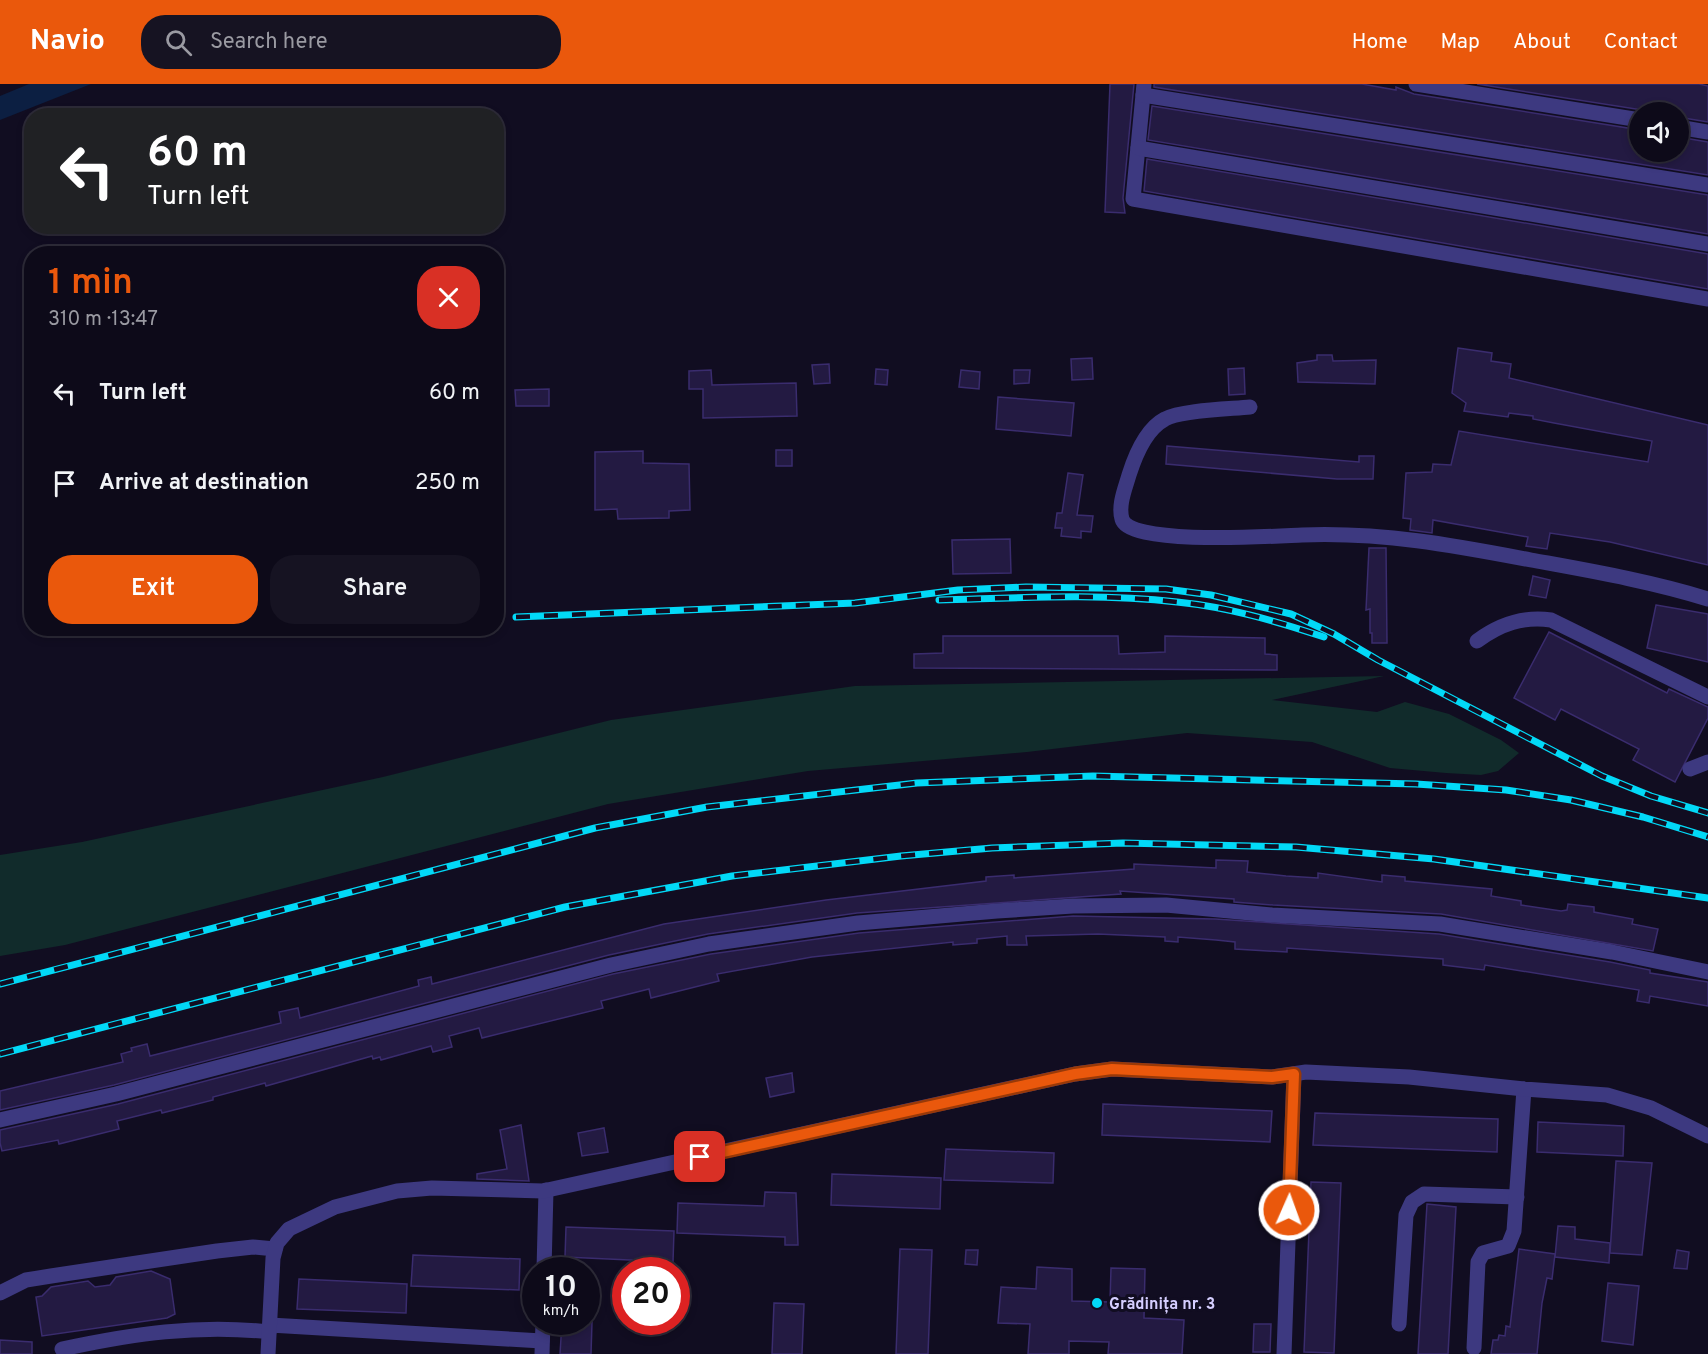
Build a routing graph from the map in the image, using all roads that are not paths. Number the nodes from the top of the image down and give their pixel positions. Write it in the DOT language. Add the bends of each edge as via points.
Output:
graph roads {
  1 [pos="1416,84"];
  2 [pos="1143,89"];
  3 [pos="1629,118"];
  4 [pos="1689,129"];
  5 [pos="1708,132"];
  6 [pos="1138,148"];
  7 [pos="1708,185"];
  8 [pos="1708,244"];
  9 [pos="1708,299"];
  10 [pos="1250,407"];
  11 [pos="1708,600"];
  12 [pos="1477,641"];
  13 [pos="1708,697"];
  14 [pos="1708,762"];
  15 [pos="1690,769"];
  16 [pos="1708,972"];
  17 [pos="1294,1074"];
  18 [pos="1524,1089"];
  19 [pos="0,1119"];
  20 [pos="1708,1136"];
  21 [pos="546,1190"];
  22 [pos="1517,1197"];
  23 [pos="275,1249"];
  24 [pos="544,1257"];
  25 [pos="0,1293"];
  26 [pos="1399,1324"];
  27 [pos="269,1329"];
  28 [pos="542,1348"];
  29 [pos="1474,1348"];
  30 [pos="62,1349"];
  31 [pos="268,1354"];
  32 [pos="1284,1354"];
  1 -- 3 [label="lane"];
  2 -- 6 [label="lane"];
  2 -- 7 [label="lane"];
  4 -- 5 [label="lane"];
  6 -- 8 [label="lane"];
  6 -- 9 [label="lane" via="1133,199"];
  10 -- 11 [label="lane" via="1165,418 1148,433 1131,466 1122,498 1124,524 1130,530 1150,534 1195,537 1394,536 1606,574"];
  12 -- 13 [label="lane" via="1489,632 1529,617 1551,620"];
  14 -- 15 [label="lane"];
  16 -- 19 [label="lane" via="1440,924 1166,905 997,911 858,923 709,944 611,965 117,1094"];
  17 -- 18 [label="lane" via="1409,1077"];
  17 -- 21 [label="lane" via="1261,1077 1112,1069 1075,1074"];
  17 -- 32 [label="lane"];
  18 -- 20 [label="lane" via="1607,1095 1630,1101"];
  18 -- 22 [label="lane"];
  21 -- 23 [label="lane" via="397,1191 334,1207 289,1229"];
  21 -- 24 [label="lane"];
  22 -- 26 [label="lane" via="1424,1194 1412,1202 1406,1215"];
  22 -- 29 [label="lane" via="1512,1240 1508,1246 1483,1254 1478,1262"];
  23 -- 25 [label="lane" via="218,1251 51,1276 26,1280"];
  23 -- 27 [label="lane"];
  27 -- 28 [label="lane"];
  27 -- 30 [label="lane" via="164,1330"];
  27 -- 31 [label="lane"];
}
